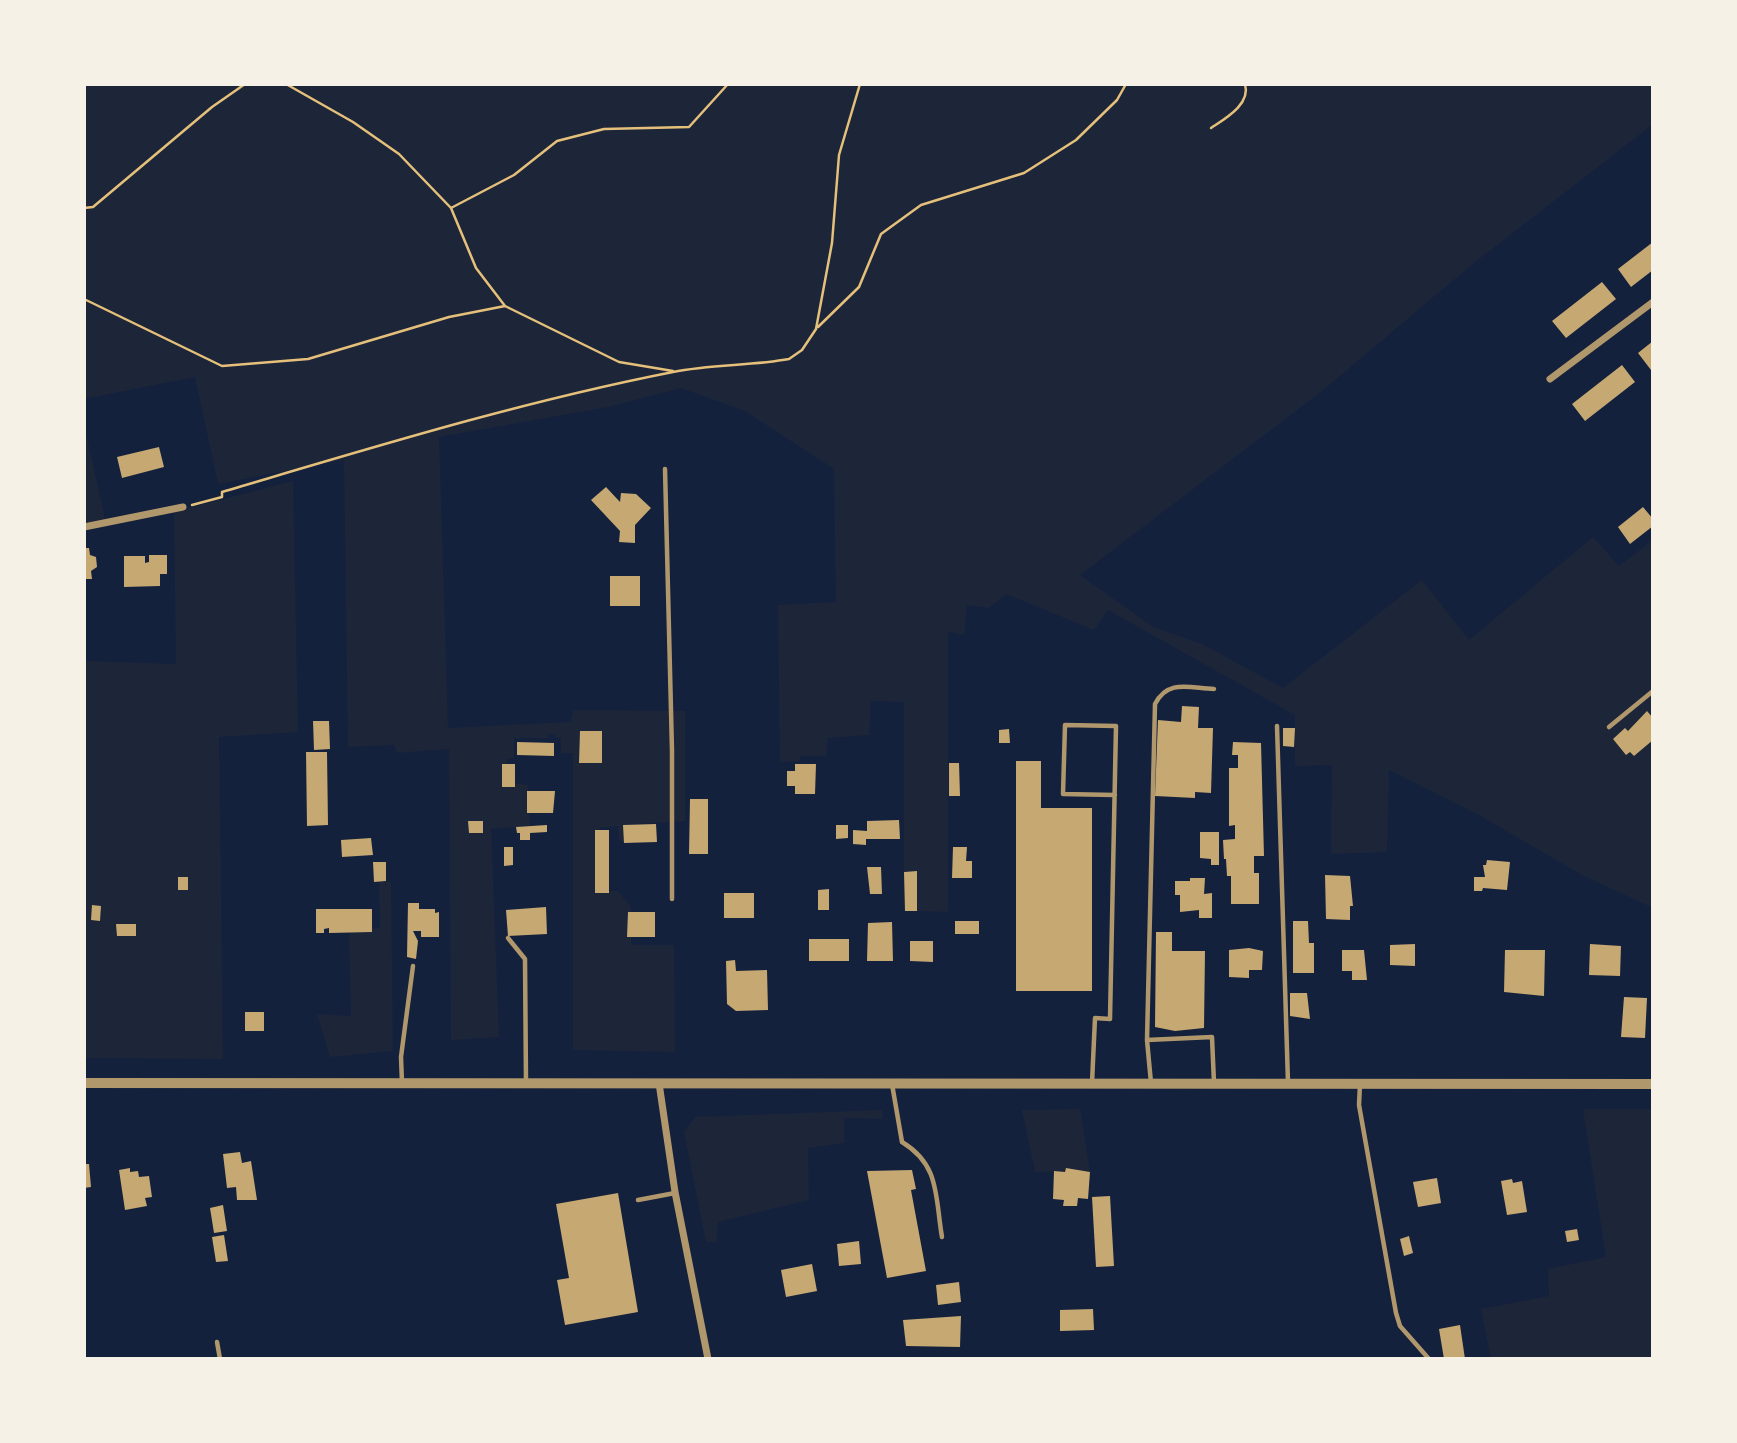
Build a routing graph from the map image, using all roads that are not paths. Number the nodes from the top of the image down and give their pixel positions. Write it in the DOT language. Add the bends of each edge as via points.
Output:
graph roads {
  1 [pos="1653,302"];
  2 [pos="1550,379"];
  3 [pos="665,470"];
  4 [pos="183,507"];
  5 [pos="84,527"];
  6 [pos="1214,689"];
  7 [pos="1653,691"];
  8 [pos="1277,726"];
  9 [pos="1609,727"];
  10 [pos="1115,795"];
  11 [pos="672,899"];
  12 [pos="508,937"];
  13 [pos="412,966"];
  14 [pos="1147,1040"];
  15 [pos="84,1083"];
  16 [pos="526,1083"];
  17 [pos="659,1083"];
  18 [pos="892,1083"];
  19 [pos="1092,1083"];
  20 [pos="1151,1083"];
  21 [pos="1289,1083"];
  22 [pos="402,1084"];
  23 [pos="1214,1084"];
  24 [pos="1360,1084"];
  25 [pos="1653,1084"];
  26 [pos="675,1192"];
  27 [pos="638,1199"];
  28 [pos="942,1237"];
  29 [pos="217,1342"];
  30 [pos="220,1359"];
  31 [pos="708,1359"];
  32 [pos="1429,1359"];
  1 -- 2 [label="street"];
  3 -- 11 [label="lane"];
  4 -- 5 [label="street"];
  6 -- 14 [label="lane" via="1171,687 1162,691 1155,704"];
  7 -- 9 [label="lane"];
  8 -- 21 [label="lane"];
  10 -- 10 [label="lane" via="1116,726 1065,725 1063,794"];
  10 -- 19 [label="lane" via="1110,1019 1095,1018"];
  12 -- 16 [label="lane" via="525,959"];
  13 -- 22 [label="lane"];
  14 -- 20 [label="lane"];
  14 -- 23 [label="lane" via="1212,1037"];
  15 -- 22 [label="street"];
  16 -- 17 [label="street"];
  16 -- 22 [label="street"];
  17 -- 18 [label="street"];
  17 -- 26 [label="street"];
  18 -- 19 [label="street"];
  18 -- 28 [label="lane" via="902,1142 929,1165"];
  19 -- 20 [label="street"];
  20 -- 23 [label="street"];
  21 -- 23 [label="street"];
  21 -- 24 [label="street"];
  24 -- 25 [label="street"];
  24 -- 32 [label="lane" via="1359,1105 1396,1312 1400,1326"];
  26 -- 27 [label="lane"];
  26 -- 31 [label="street"];
  29 -- 30 [label="lane"];
}
